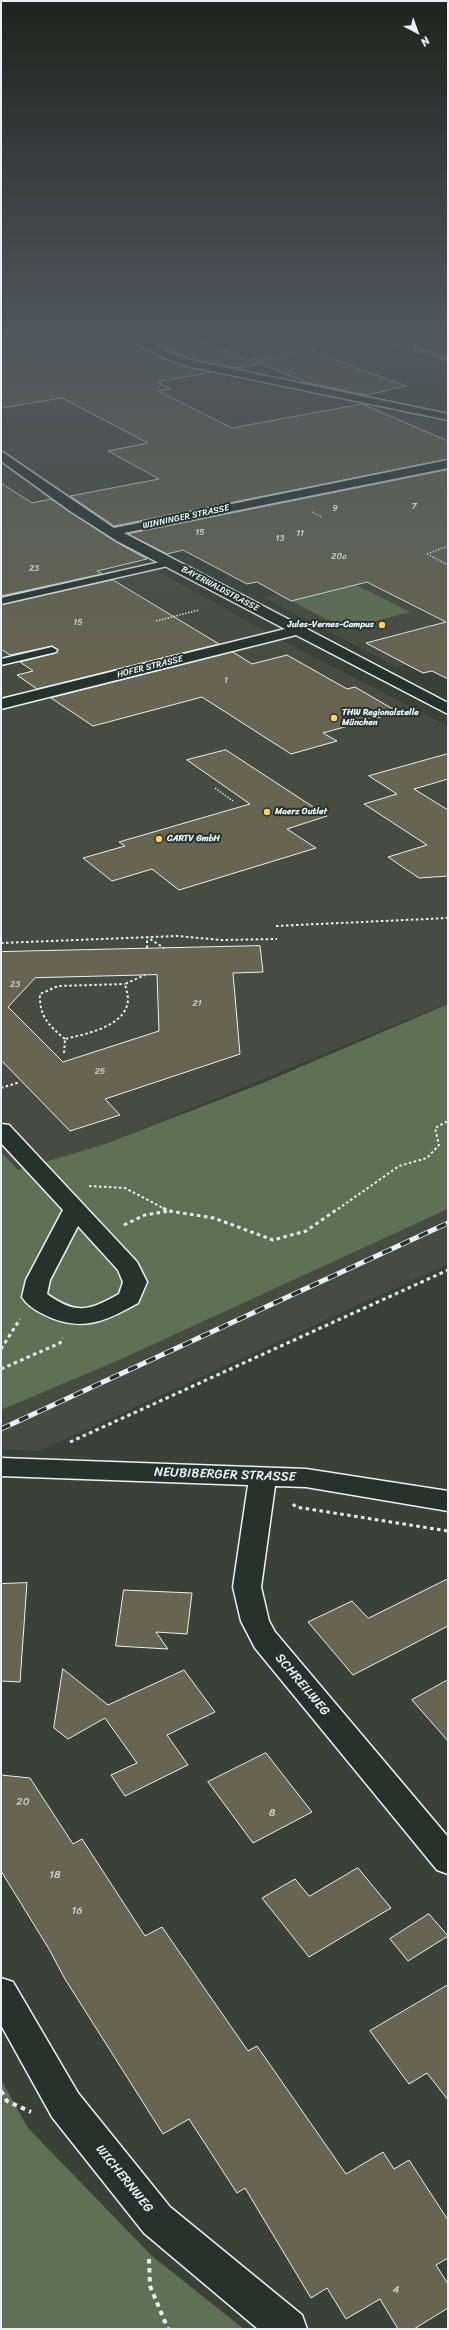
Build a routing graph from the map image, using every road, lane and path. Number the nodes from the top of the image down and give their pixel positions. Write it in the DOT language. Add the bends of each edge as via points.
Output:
graph roads {
  1 [pos="1,455"];
  2 [pos="448,464"];
  3 [pos="112,532"];
  4 [pos="448,546"];
  5 [pos="169,562"];
  6 [pos="448,564"];
  7 [pos="1,601"];
  8 [pos="199,610"];
  9 [pos="156,621"];
  10 [pos="298,630"];
  11 [pos="52,650"];
  12 [pos="1,662"];
  13 [pos="1,704"];
  14 [pos="448,708"];
  15 [pos="215,788"];
  16 [pos="233,801"];
  17 [pos="448,918"];
  18 [pos="276,926"];
  19 [pos="147,937"];
  20 [pos="277,939"];
  21 [pos="1,943"];
  22 [pos="147,948"];
  23 [pos="164,948"];
  24 [pos="145,975"];
  25 [pos="125,984"];
  26 [pos="65,1039"];
  27 [pos="64,1053"];
  28 [pos="20,1082"];
  29 [pos="1,1088"];
  30 [pos="448,1121"];
  31 [pos="1,1130"];
  32 [pos="56,1189"];
  33 [pos="75,1210"];
  34 [pos="169,1211"];
  35 [pos="98,1233"];
  36 [pos="448,1270"];
  37 [pos="34,1297"];
  38 [pos="75,1318"];
  39 [pos="1,1349"];
  40 [pos="1,1369"];
  41 [pos="1,1467"];
  42 [pos="48,1469"];
  43 [pos="263,1477"];
  44 [pos="448,1501"];
  45 [pos="448,1860"];
  46 [pos="1,1993"];
  47 [pos="157,2220"];
  48 [pos="168,2329"];
  49 [pos="288,2329"];
  1 -- 3 [label="street, BAYERWALDSTRASSE"];
  2 -- 3 [label="street, WINNINGER STRASSE"];
  3 -- 5 [label="street, BAYERWALDSTRASSE"];
  4 -- 6 [label="path" via="427,554"];
  5 -- 7 [label="lane"];
  5 -- 10 [label="street, BAYERWALDSTRASSE"];
  8 -- 9 [label="path"];
  10 -- 13 [label="street, HOFER STRASSE"];
  10 -- 14 [label="street, BAYERWALDSTRASSE"];
  11 -- 12 [label="lane"];
  15 -- 16 [label="path"];
  17 -- 18 [label="path"];
  19 -- 20 [label="path"];
  19 -- 21 [label="path"];
  19 -- 22 [label="path"];
  19 -- 23 [label="path"];
  24 -- 25 [label="path"];
  25 -- 26 [label="path" via="128,1001 117,1020 96,1030"];
  25 -- 26 [label="path" via="58,986 40,994 38,1009 50,1027"];
  26 -- 27 [label="path"];
  28 -- 29 [label="path"];
  30 -- 34 [label="path" via="435,1128 439,1145 427,1158 399,1166 306,1231 273,1240 214,1218"];
  31 -- 32 [label="street"];
  32 -- 33 [label="street"];
  32 -- 34 [label="path" via="94,1186 124,1188"];
  33 -- 35 [label="street"];
  33 -- 37 [label="street" via="38,1280"];
  34 -- 35 [label="path" via="145,1215"];
  35 -- 38 [label="street" via="129,1266 135,1282 130,1298 107,1312"];
  36 -- 42 [label="path" via="58,1448"];
  37 -- 38 [label="street" via="54,1312"];
  37 -- 39 [label="path"];
  38 -- 40 [label="path" via="60,1343"];
  41 -- 42 [label="street, NEUBIBERGER STRASSE"];
  42 -- 43 [label="street, NEUBIBERGER STRASSE"];
  43 -- 44 [label="street, NEUBIBERGER STRASSE" via="306,1478"];
  43 -- 45 [label="street, SCHREILWEG" via="247,1586 254,1621 265,1640"];
  46 -- 47 [label="street, WICHERNWEG" via="65,2105"];
  47 -- 48 [label="path" via="148,2235 150,2286"];
  47 -- 49 [label="street, WICHERNWEG"];
}
